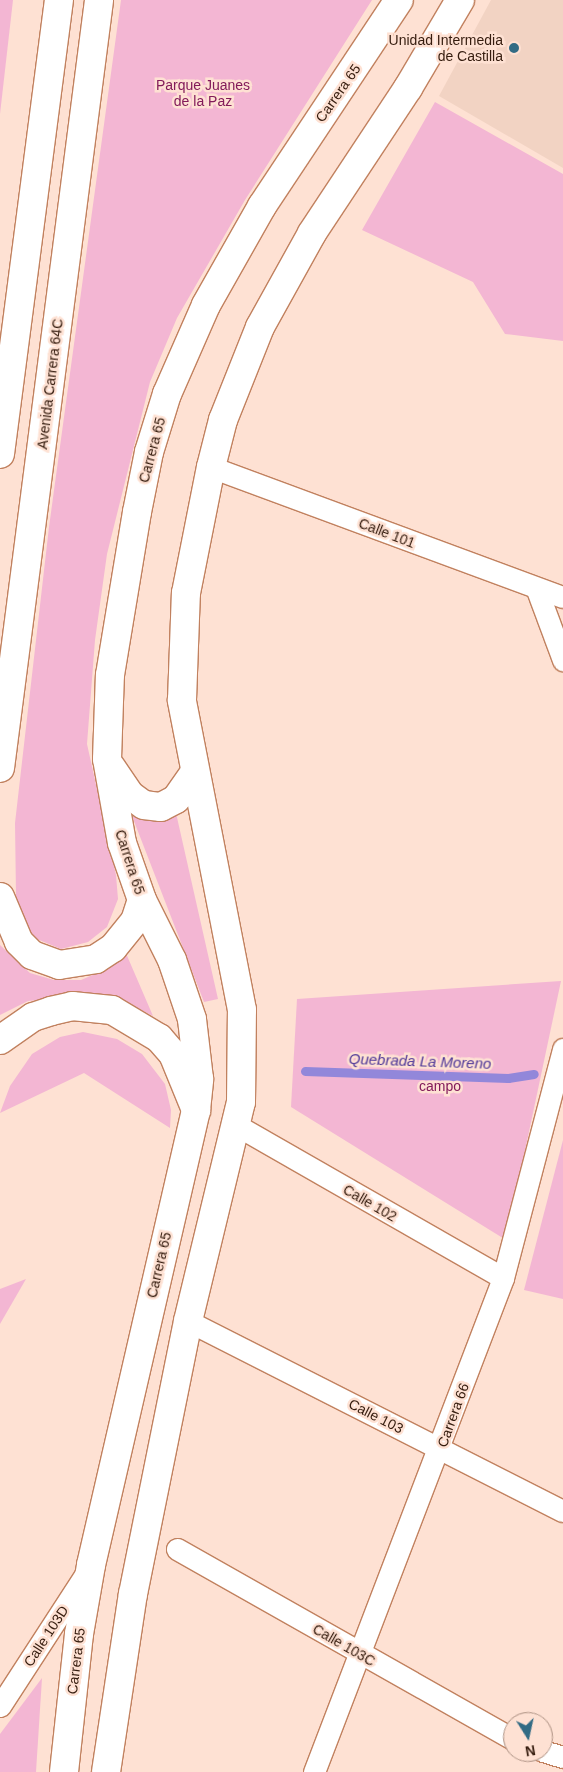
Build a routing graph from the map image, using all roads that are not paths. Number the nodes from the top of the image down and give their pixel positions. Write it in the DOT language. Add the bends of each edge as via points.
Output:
graph roads {
  1 [pos="59,0"];
  2 [pos="99,0"];
  3 [pos="399,0"];
  4 [pos="460,0"];
  5 [pos="0,454"];
  6 [pos="211,467"];
  7 [pos="537,590"];
  8 [pos="563,597"];
  9 [pos="563,660"];
  10 [pos="107,759"];
  11 [pos="0,768"];
  12 [pos="193,775"];
  13 [pos="0,897"];
  14 [pos="142,900"];
  15 [pos="0,1040"];
  16 [pos="563,1049"];
  17 [pos="196,1110"];
  18 [pos="238,1126"];
  19 [pos="503,1278"];
  20 [pos="188,1322"];
  21 [pos="440,1449"];
  22 [pos="563,1511"];
  23 [pos="177,1549"];
  24 [pos="91,1565"];
  25 [pos="358,1653"];
  26 [pos="0,1706"];
  27 [pos="503,1734"];
  28 [pos="64,1772"];
  29 [pos="106,1772"];
  30 [pos="314,1772"];
  1 -- 5 [label="main road"];
  2 -- 11 [label="main road, Avenida Carrera 64C"];
  3 -- 10 [label="main road, Carrera 65" via="262,206 182,353 149,452 137,512 110,674"];
  4 -- 6 [label="main road" via="408,88 312,233 260,327 223,420"];
  6 -- 7 [label="street, Calle 101"];
  6 -- 12 [label="main road" via="183,621 182,700"];
  7 -- 8 [label="street, Calle 101"];
  7 -- 9 [label="street"];
  10 -- 12 [label="main road" via="130,795 144,805 161,807 176,799"];
  10 -- 14 [label="main road, Carrera 65" via="122,843"];
  12 -- 18 [label="main road" via="242,1010 243,1076"];
  13 -- 14 [label="main road" via="19,942 32,955 59,965 96,958 113,948 135,921"];
  14 -- 17 [label="main road, Carrera 65" via="172,960 192,1019 199,1079"];
  15 -- 17 [label="main road" via="33,1017 51,1011 72,1006 112,1010 159,1038 173,1054"];
  16 -- 19 [label="street, Carrera 66"];
  17 -- 24 [label="main road, Carrera 65"];
  18 -- 19 [label="street, Calle 102"];
  18 -- 20 [label="main road"];
  19 -- 21 [label="street, Carrera 66"];
  20 -- 21 [label="street, Calle 103"];
  20 -- 29 [label="main road" via="132,1594"];
  21 -- 22 [label="street, Calle 103"];
  21 -- 25 [label="street, Carrera 66"];
  23 -- 25 [label="street, Calle 103C"];
  24 -- 26 [label="street, Calle 103D"];
  24 -- 28 [label="main road, Carrera 65" via="79,1634"];
  25 -- 27 [label="street, Calle 103C"];
  25 -- 30 [label="street, Carrera 66"];
}
